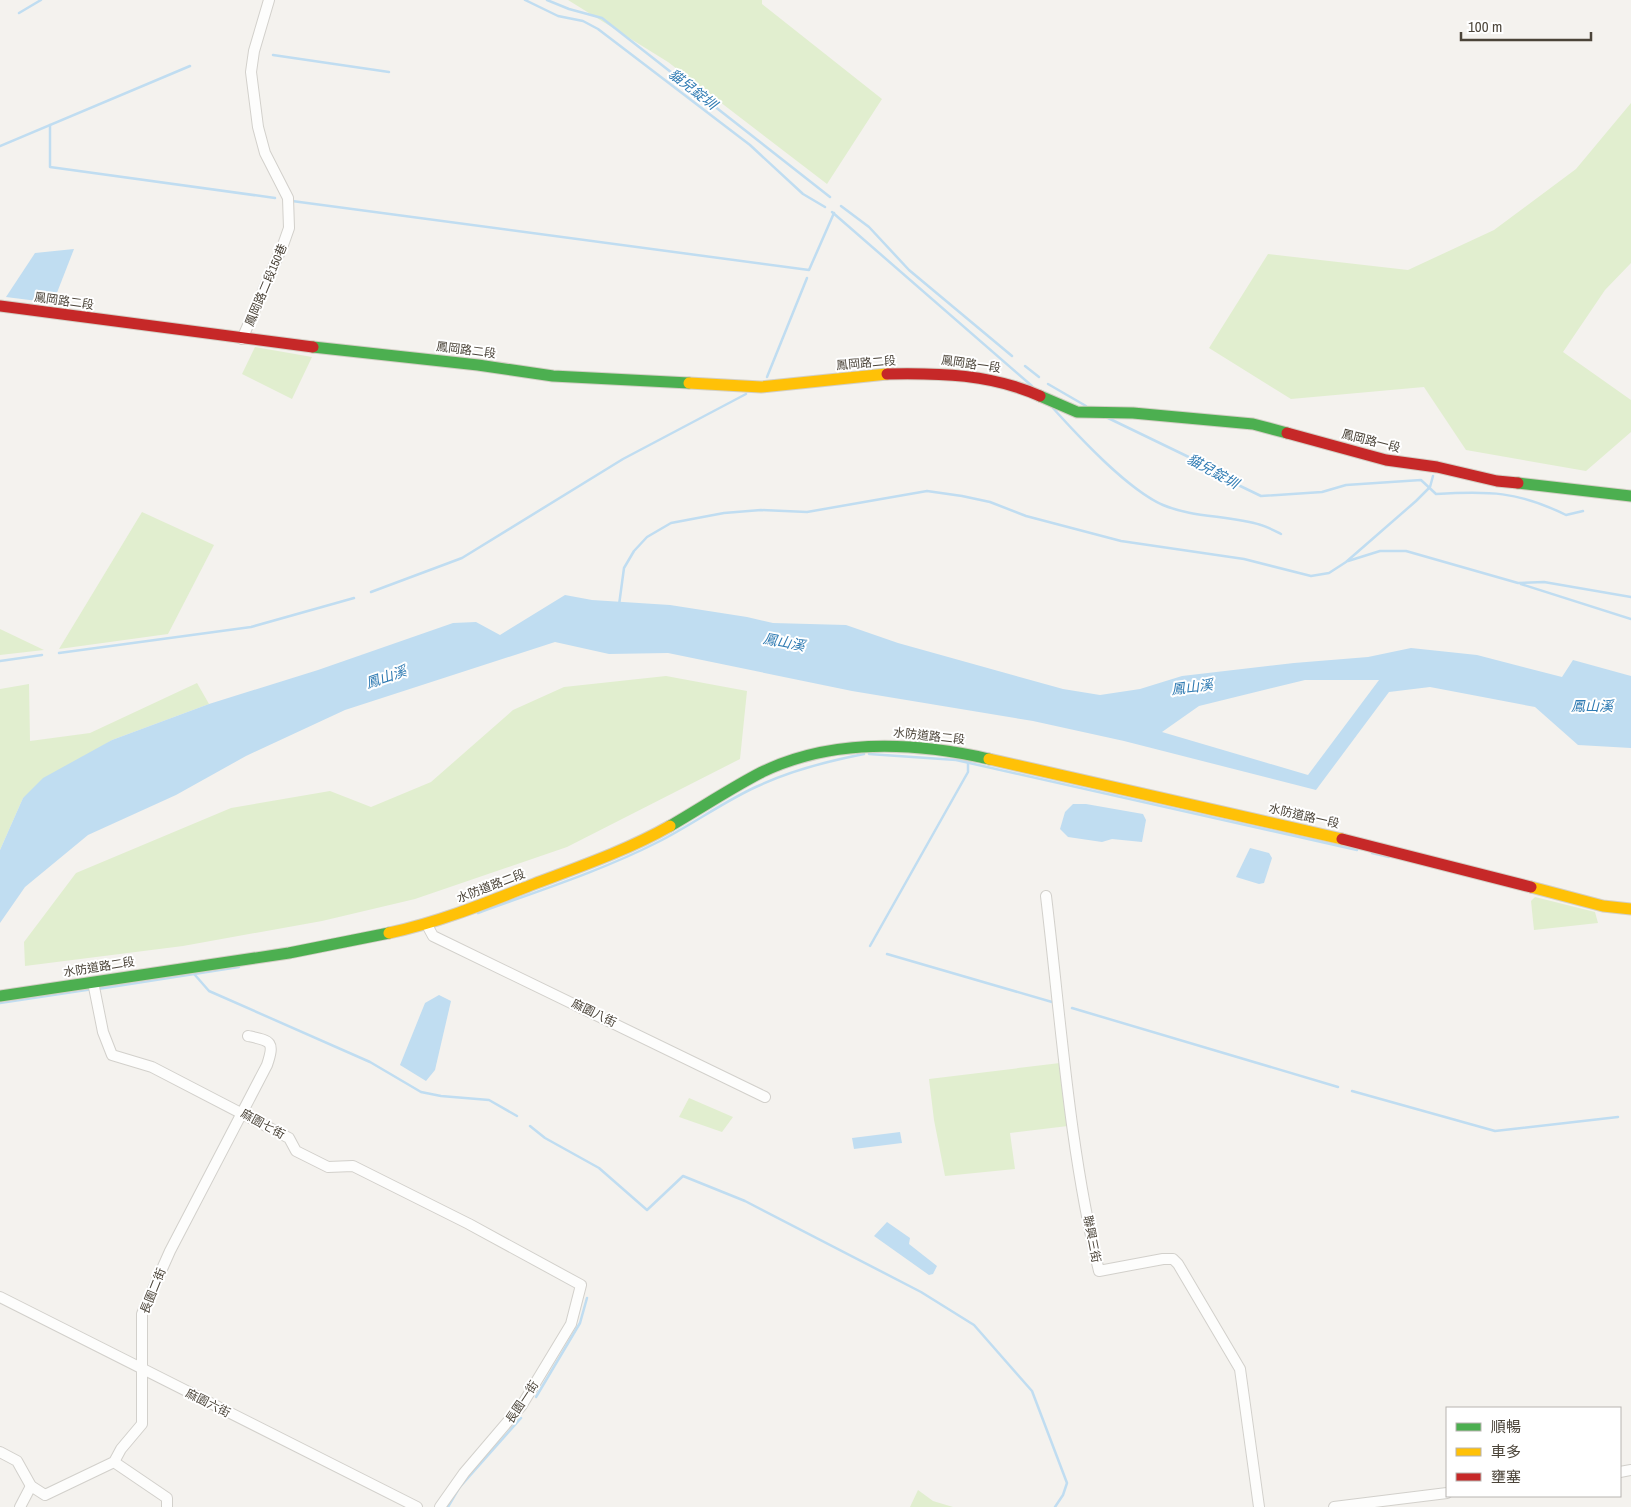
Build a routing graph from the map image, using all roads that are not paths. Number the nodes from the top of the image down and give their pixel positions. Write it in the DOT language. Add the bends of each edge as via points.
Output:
graph roads {
  1 [pos="269,0"];
  2 [pos="0,306"];
  3 [pos="242,339"];
  4 [pos="930,373"];
  5 [pos="1631,496"];
  6 [pos="970,754"];
  7 [pos="1046,896"];
  8 [pos="1631,909"];
  9 [pos="427,925"];
  10 [pos="95,987"];
  11 [pos="0,996"];
  12 [pos="248,1036"];
  13 [pos="765,1097"];
  14 [pos="241,1112"];
  15 [pos="581,1285"];
  16 [pos="0,1297"];
  17 [pos="142,1370"];
  18 [pos="0,1452"];
  19 [pos="114,1462"];
  20 [pos="31,1486"];
  21 [pos="1446,1493"];
  22 [pos="20,1507"];
  23 [pos="167,1507"];
  24 [pos="417,1507"];
  25 [pos="440,1507"];
  26 [pos="1259,1507"];
  27 [pos="1334,1507"];
  1 -- 3 [label="street, 鳳岡路二段150巷" via="251,72 258,127 265,153 288,198 289,228"];
  2 -- 3 [label="street, 鳳岡路二段"];
  3 -- 4 [label="street, 鳳岡路二段" via="606,380 761,386 883,374"];
  4 -- 5 [label="street, 鳳岡路一段" via="993,379 1077,412 1133,413 1253,424 1386,460 1437,467 1497,481"];
  6 -- 8 [label="street, 水防道路一段" via="1370,844 1603,906"];
  6 -- 9 [label="street, 水防道路二段" via="900,745 848,748 806,756 763,772 654,834"];
  7 -- 26 [label="street, 聯興三街" via="1071,1109 1092,1246 1099,1271 1163,1259 1173,1259 1178,1264 1240,1369"];
  9 -- 10 [label="street, 水防道路二段"];
  9 -- 13 [label="street, 麻園八街" via="433,936"];
  10 -- 11 [label="street, 水防道路二段"];
  10 -- 14 [label="street, 麻園七街" via="103,1032 112,1055 152,1067"];
  12 -- 14 [label="street, 長園二街" via="268,1040 272,1051"];
  14 -- 15 [label="street, 麻園七街" via="288,1138 296,1151 328,1167 353,1166"];
  14 -- 17 [label="street, 長園二街" via="170,1251 142,1314"];
  15 -- 25 [label="street, 長園一街" via="571,1324 522,1405 464,1473"];
  16 -- 17 [label="street, 麻園六街"];
  17 -- 19 [label="street, 長園二街" via="142,1424"];
  17 -- 24 [label="street, 麻園六街"];
  18 -- 20 [label="street" via="20,1464"];
  19 -- 20 [label="street" via="45,1495"];
  19 -- 23 [label="street" via="167,1498"];
  20 -- 22 [label="street"];
  21 -- 27 [label="street"];
}
